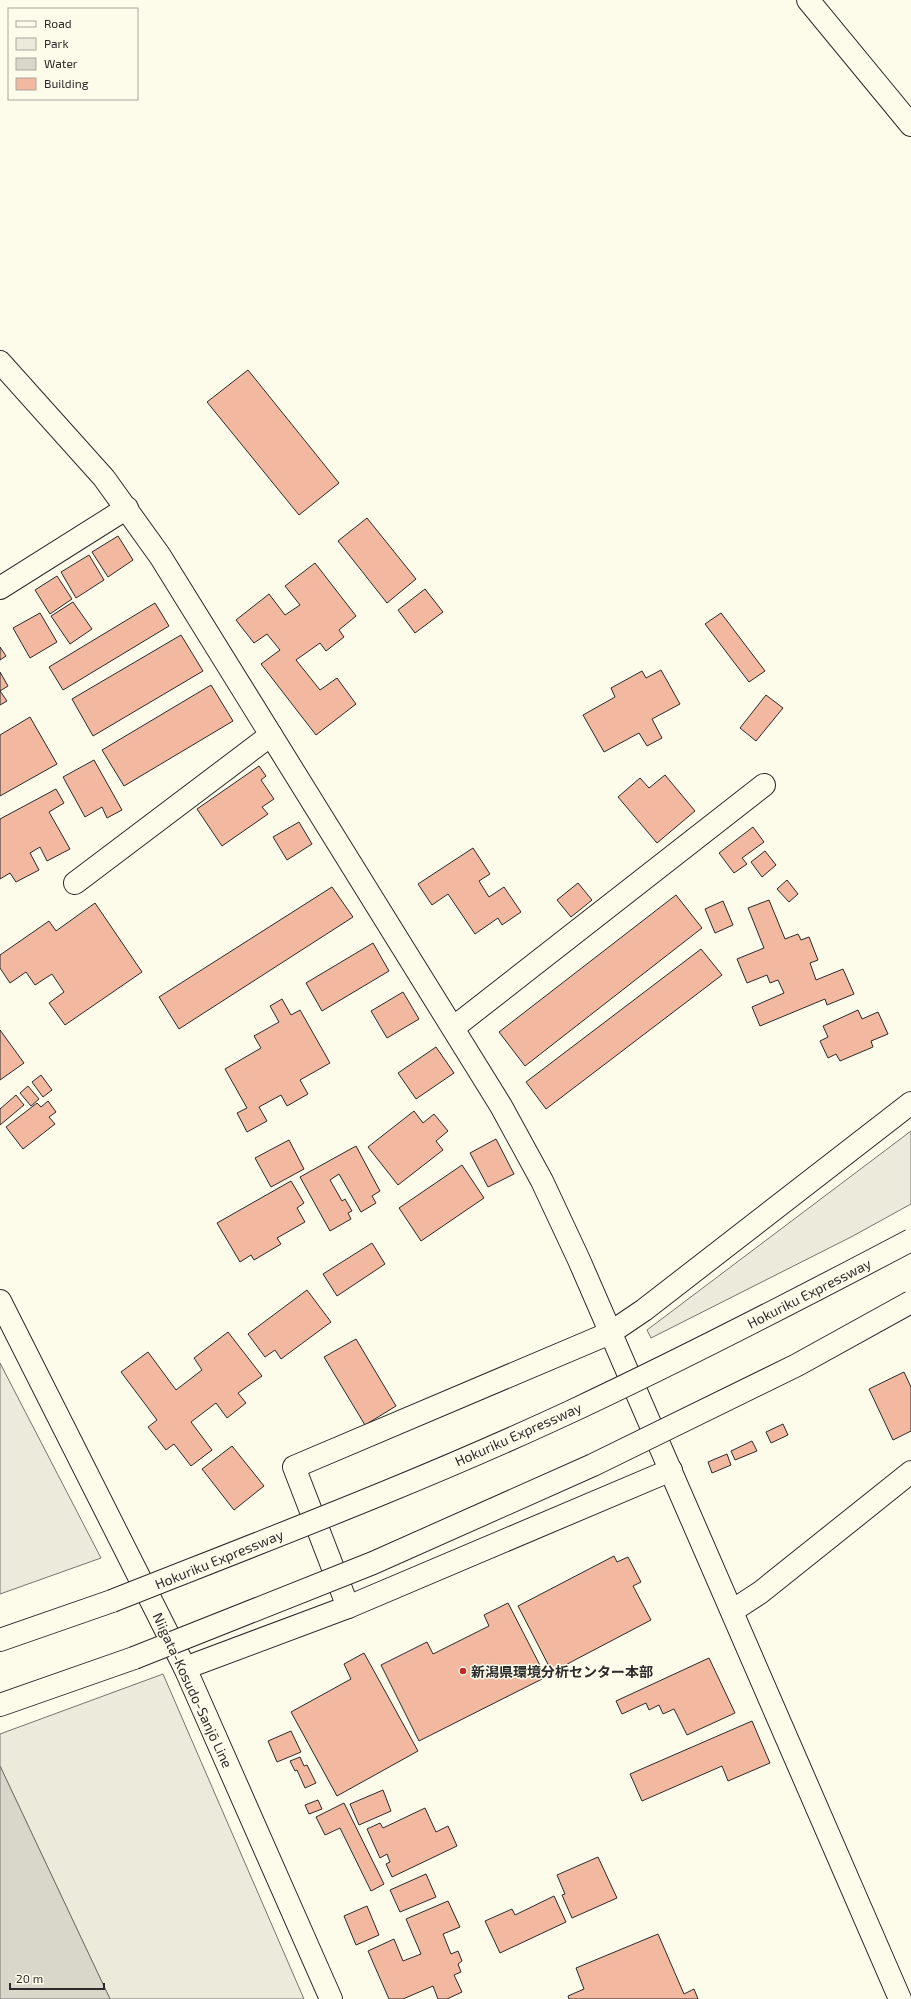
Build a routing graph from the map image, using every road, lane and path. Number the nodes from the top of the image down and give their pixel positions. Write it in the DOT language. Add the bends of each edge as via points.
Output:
graph roads {
  1 [pos="808,0"];
  2 [pos="911,125"];
  3 [pos="0,362"];
  4 [pos="127,508"];
  5 [pos="0,588"];
  6 [pos="271,735"];
  7 [pos="764,785"];
  8 [pos="75,884"];
  9 [pos="453,1028"];
  10 [pos="911,1104"];
  11 [pos="911,1240"];
  12 [pos="0,1301"];
  13 [pos="911,1302"];
  14 [pos="610,1333"];
  15 [pos="671,1470"];
  16 [pos="911,1472"];
  17 [pos="348,1607"];
  18 [pos="732,1611"];
  19 [pos="0,1640"];
  20 [pos="186,1668"];
  21 [pos="0,1706"];
  22 [pos="331,1999"];
  23 [pos="900,1999"];
  1 -- 2 [label="main road"];
  3 -- 4 [label="main road" via="104,478"];
  4 -- 5 [label="main road"];
  4 -- 6 [label="main road" via="200,619"];
  6 -- 8 [label="main road"];
  6 -- 9 [label="main road"];
  7 -- 9 [label="main road"];
  9 -- 14 [label="main road" via="501,1106 542,1181"];
  10 -- 14 [label="main road" via="644,1310"];
  11 -- 19 [label="main road, Hokuriku Expressway, bridge" via="780,1309 572,1411 354,1506 112,1601"];
  12 -- 20 [label="main road, Niigata-Kosudo-Sanjō Line"];
  13 -- 21 [label="main road, bridge" via="797,1365 593,1465 366,1566 134,1658"];
  14 -- 15 [label="main road"];
  14 -- 17 [label="main road" via="294,1467"];
  15 -- 17 [label="main road"];
  15 -- 18 [label="main road"];
  16 -- 18 [label="main road" via="761,1592"];
  17 -- 20 [label="main road"];
  18 -- 23 [label="main road"];
  20 -- 22 [label="main road, Niigata-Kosudo-Sanjō Line"];
}
